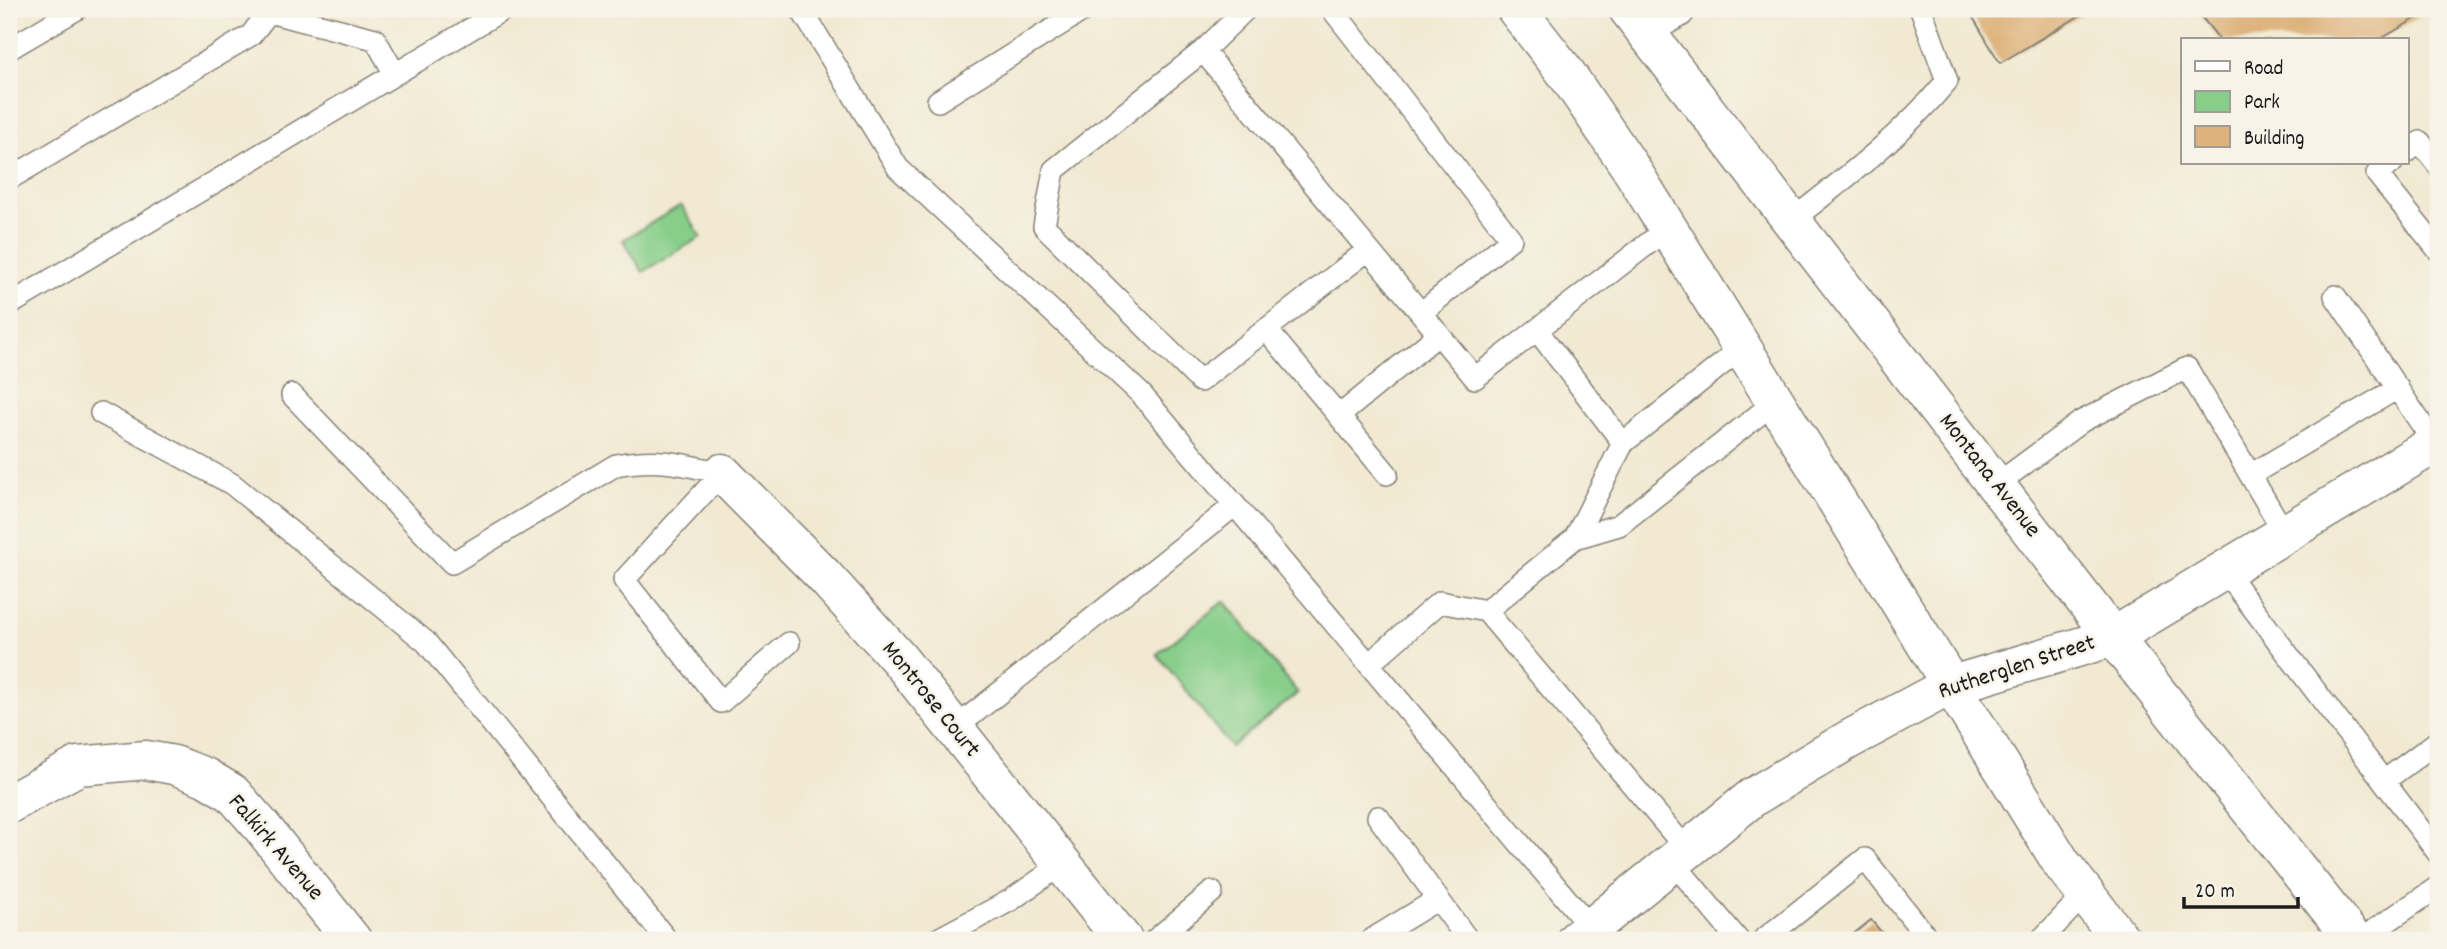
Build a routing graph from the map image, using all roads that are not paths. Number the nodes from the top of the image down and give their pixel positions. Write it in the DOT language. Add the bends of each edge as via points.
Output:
graph roads {
  1 [pos="77,9"];
  2 [pos="504,9"];
  3 [pos="801,9"];
  4 [pos="1085,9"];
  5 [pos="1246,9"];
  6 [pos="1332,9"];
  7 [pos="1516,9"];
  8 [pos="1921,9"];
  9 [pos="263,10"];
  10 [pos="1649,15"];
  11 [pos="9,49"];
  12 [pos="1203,51"];
  13 [pos="395,74"];
  14 [pos="938,101"];
  15 [pos="2408,151"];
  16 [pos="2391,164"];
  17 [pos="2438,165"];
  18 [pos="9,179"];
  19 [pos="1792,220"];
  20 [pos="1668,228"];
  21 [pos="1368,250"];
  22 [pos="2438,250"];
  23 [pos="2335,296"];
  24 [pos="9,305"];
  25 [pos="1422,313"];
  26 [pos="1266,329"];
  27 [pos="1537,330"];
  28 [pos="1439,334"];
  29 [pos="1742,348"];
  30 [pos="2398,387"];
  31 [pos="292,394"];
  32 [pos="1775,401"];
  33 [pos="101,413"];
  34 [pos="1339,415"];
  35 [pos="1623,443"];
  36 [pos="2437,443"];
  37 [pos="722,473"];
  38 [pos="1387,474"];
  39 [pos="2250,475"];
  40 [pos="1996,485"];
  41 [pos="1235,505"];
  42 [pos="2285,534"];
  43 [pos="1575,538"];
  44 [pos="2224,570"];
  45 [pos="1486,611"];
  46 [pos="2113,637"];
  47 [pos="789,643"];
  48 [pos="1368,664"];
  49 [pos="1949,685"];
  50 [pos="954,729"];
  51 [pos="2438,741"];
  52 [pos="2384,781"];
  53 [pos="9,804"];
  54 [pos="1378,817"];
  55 [pos="2438,853"];
  56 [pos="1680,857"];
  57 [pos="1061,865"];
  58 [pos="2438,887"];
  59 [pos="1212,892"];
  60 [pos="2085,894"];
  61 [pos="1438,899"];
  62 [pos="1584,934"];
  63 [pos="352,940"];
  64 [pos="667,940"];
  65 [pos="936,940"];
  66 [pos="1123,940"];
  67 [pos="1155,940"];
  68 [pos="1371,940"];
  69 [pos="1468,940"];
  70 [pos="1738,940"];
  71 [pos="1763,940"];
  72 [pos="1929,940"];
  73 [pos="2040,940"];
  74 [pos="2121,940"];
  75 [pos="2354,940"];
  76 [pos="2360,940"];
  1 -- 11 [label="lane"];
  2 -- 13 [label="lane"];
  3 -- 41 [label="lane" via="898,168 1142,395"];
  4 -- 14 [label="lane"];
  5 -- 12 [label="lane"];
  6 -- 25 [label="lane" via="1511,239"];
  7 -- 20 [label="main road" via="1566,73"];
  8 -- 19 [label="lane" via="1947,81 1875,155"];
  9 -- 13 [label="lane" via="375,39"];
  9 -- 18 [label="lane" via="251,35"];
  10 -- 19 [label="main road, Montana Avenue"];
  12 -- 21 [label="lane"];
  12 -- 26 [label="lane" via="1054,170 1044,226 1200,381"];
  13 -- 24 [label="lane"];
  15 -- 17 [label="lane" via="2420,142"];
  16 -- 22 [label="lane" via="2378,174"];
  19 -- 40 [label="main road, Montana Avenue"];
  20 -- 27 [label="lane"];
  20 -- 29 [label="main road"];
  21 -- 25 [label="lane"];
  21 -- 26 [label="lane"];
  23 -- 30 [label="lane"];
  25 -- 28 [label="lane"];
  26 -- 34 [label="lane"];
  27 -- 28 [label="lane" via="1475,378"];
  27 -- 35 [label="lane"];
  28 -- 34 [label="lane"];
  29 -- 32 [label="main road"];
  29 -- 35 [label="lane"];
  30 -- 36 [label="lane"];
  30 -- 39 [label="lane"];
  31 -- 37 [label="lane" via="452,563 616,466 668,460"];
  32 -- 43 [label="lane" via="1619,525"];
  32 -- 49 [label="main road"];
  33 -- 64 [label="lane" via="232,484 426,642"];
  34 -- 38 [label="lane"];
  35 -- 43 [label="lane"];
  36 -- 42 [label="main road, Rutherglen Street"];
  37 -- 47 [label="lane" via="624,580 721,702"];
  37 -- 50 [label="main road, Montrose Court" via="823,575"];
  39 -- 40 [label="lane" via="2187,369 2082,421"];
  39 -- 42 [label="lane"];
  40 -- 46 [label="main road, Montana Avenue"];
  41 -- 48 [label="lane"];
  41 -- 50 [label="lane"];
  42 -- 44 [label="main road, Rutherglen Street"];
  43 -- 45 [label="lane"];
  44 -- 46 [label="main road, Rutherglen Street"];
  44 -- 52 [label="lane"];
  45 -- 48 [label="lane" via="1440,602"];
  45 -- 56 [label="lane"];
  46 -- 49 [label="main road, Rutherglen Street"];
  46 -- 75 [label="main road, Montana Avenue"];
  48 -- 62 [label="lane"];
  49 -- 56 [label="main road, Rutherglen Street" via="1754,797"];
  49 -- 60 [label="main road"];
  50 -- 57 [label="main road, Montrose Court"];
  51 -- 52 [label="lane"];
  52 -- 55 [label="lane"];
  53 -- 63 [label="main road, Falkirk Avenue" via="78,766 146,760 205,776 232,793"];
  54 -- 61 [label="lane"];
  56 -- 62 [label="main road, Rutherglen Street"];
  56 -- 70 [label="lane"];
  57 -- 65 [label="lane" via="1011,900"];
  57 -- 66 [label="main road, Montrose Court"];
  58 -- 76 [label="lane"];
  59 -- 67 [label="lane"];
  60 -- 73 [label="lane"];
  60 -- 74 [label="main road"];
  61 -- 68 [label="lane"];
  61 -- 69 [label="lane"];
  71 -- 72 [label="lane" via="1864,859"];
}
